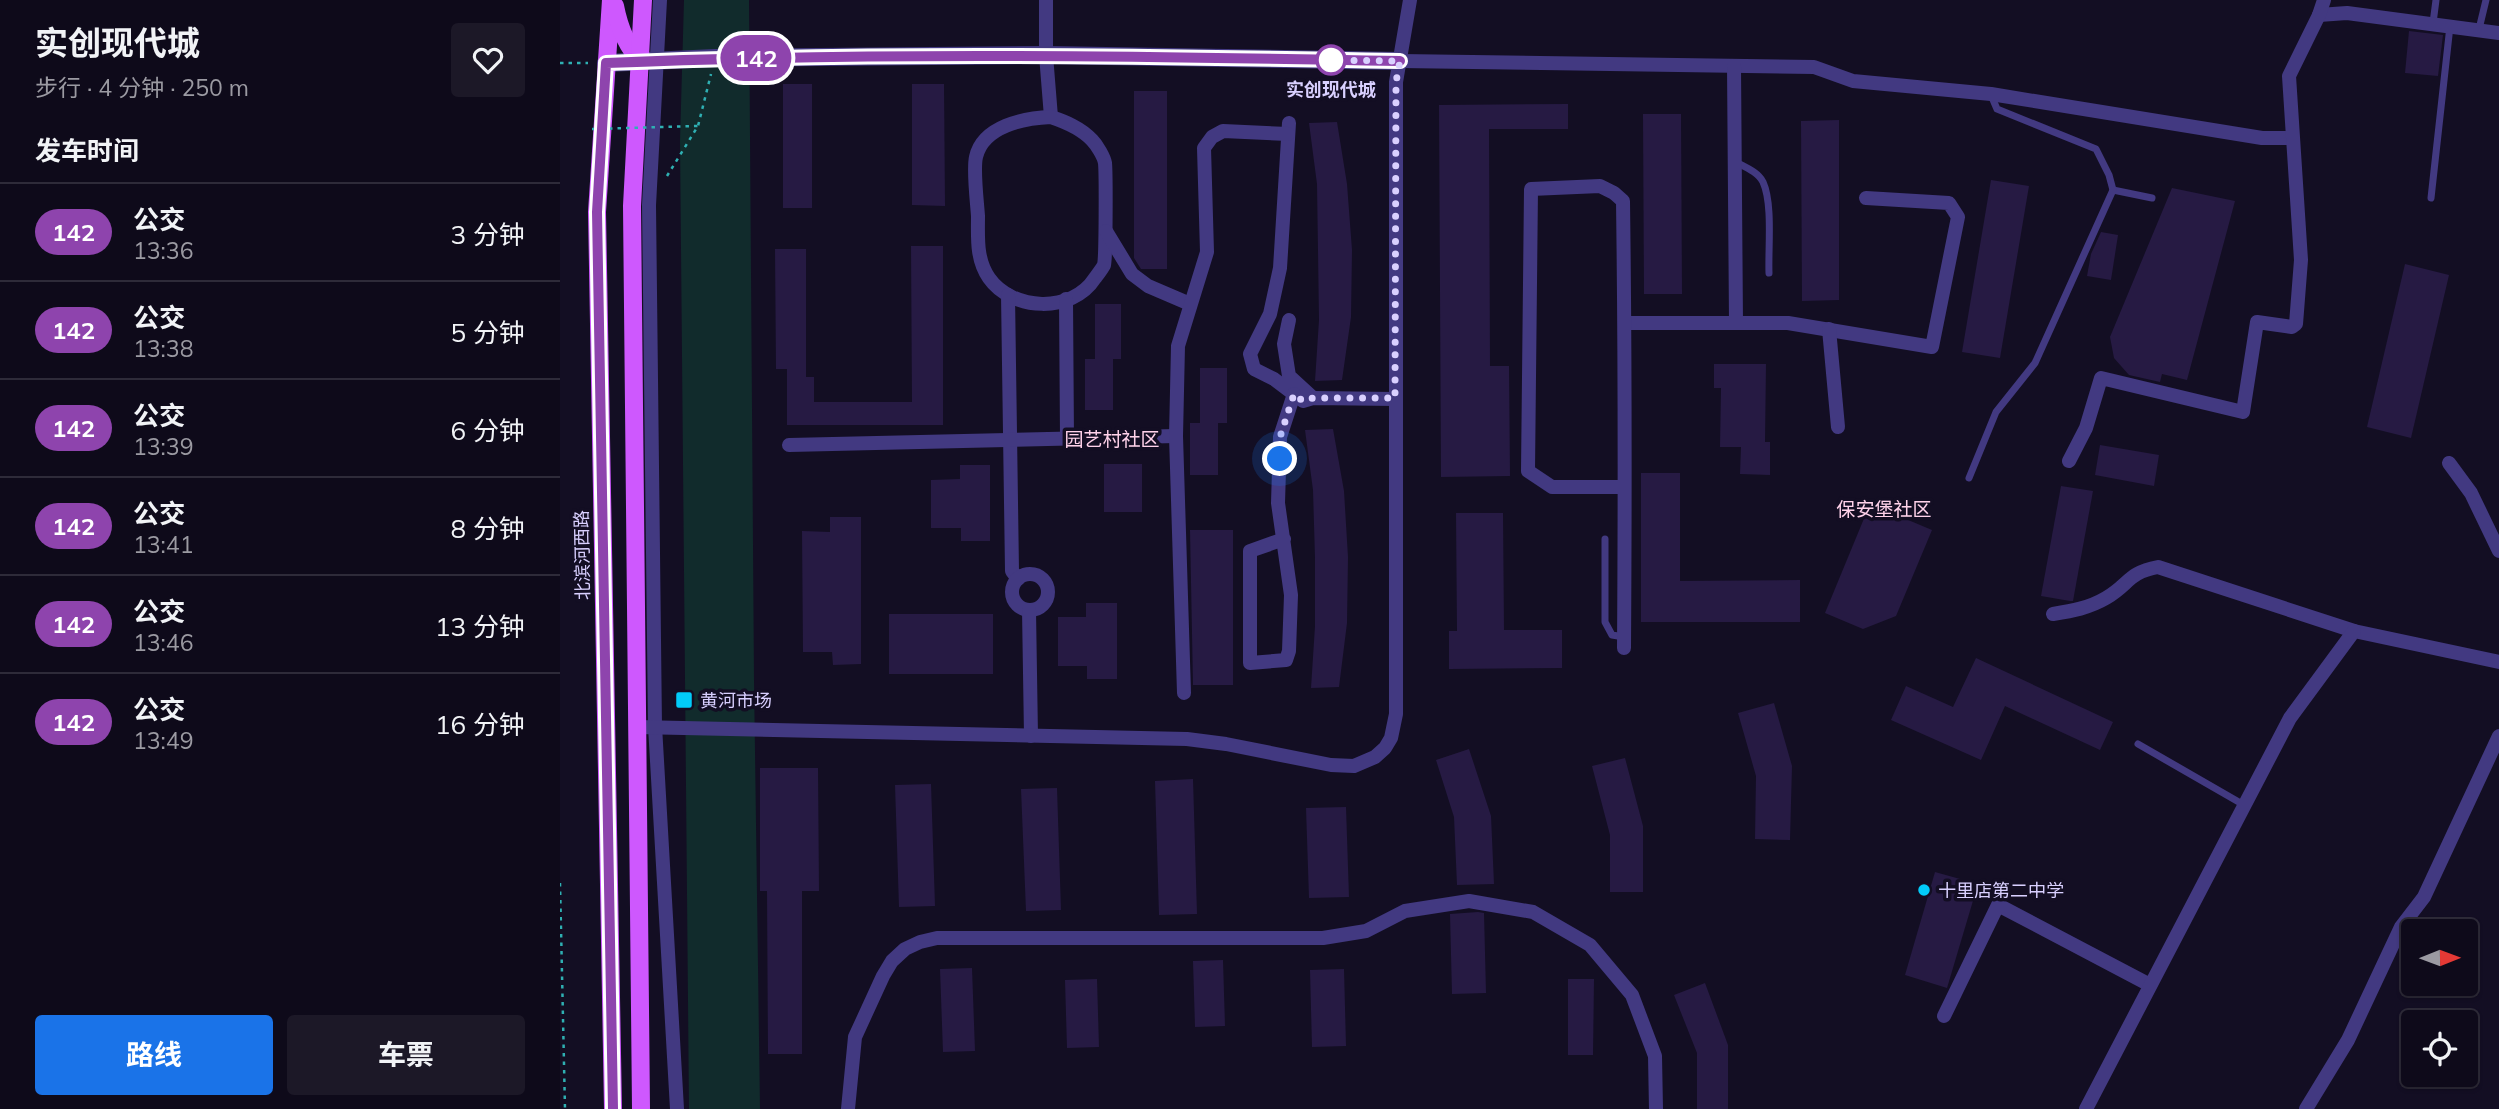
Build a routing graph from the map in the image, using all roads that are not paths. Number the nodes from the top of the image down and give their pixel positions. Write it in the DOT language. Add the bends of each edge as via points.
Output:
graph roads {
  1 [pos="612,0"];
  2 [pos="643,0"];
  3 [pos="660,0"];
  4 [pos="1046,0"];
  5 [pos="1410,0"];
  6 [pos="2324,0"];
  7 [pos="2436,0"];
  8 [pos="2486,0"];
  9 [pos="2319,15"];
  10 [pos="2433,23"];
  11 [pos="2450,25"];
  12 [pos="2479,29"];
  13 [pos="2499,33"];
  14 [pos="1046,55"];
  15 [pos="650,61"];
  16 [pos="1400,61"];
  17 [pos="606,63"];
  18 [pos="1734,66"];
  19 [pos="1991,94"];
  20 [pos="1051,117"];
  21 [pos="2292,138"];
  22 [pos="1735,162"];
  23 [pos="2113,190"];
  24 [pos="1867,198"];
  25 [pos="2152,198"];
  26 [pos="2431,198"];
  27 [pos="1105,230"];
  28 [pos="1769,273"];
  29 [pos="1008,295"];
  30 [pos="1066,299"];
  31 [pos="1190,304"];
  32 [pos="1289,320"];
  33 [pos="1625,323"];
  34 [pos="1736,323"];
  35 [pos="1829,329"];
  36 [pos="1294,394"];
  37 [pos="1313,398"];
  38 [pos="1395,398"];
  39 [pos="1838,426"];
  40 [pos="1176,436"];
  41 [pos="1067,439"];
  42 [pos="1011,440"];
  43 [pos="789,445"];
  44 [pos="2069,461"];
  45 [pos="2449,463"];
  46 [pos="1969,478"];
  47 [pos="1624,487"];
  48 [pos="1284,539"];
  49 [pos="1605,539"];
  50 [pos="2499,551"];
  51 [pos="1018,579"];
  52 [pos="1029,610"];
  53 [pos="2053,614"];
  54 [pos="2354,631"];
  55 [pos="1624,643"];
  56 [pos="2499,662"];
  57 [pos="1184,693"];
  58 [pos="646,726"];
  59 [pos="1031,736"];
  60 [pos="2499,736"];
  61 [pos="2138,744"];
  62 [pos="2244,806"];
  63 [pos="2150,985"];
  64 [pos="1944,1016"];
  65 [pos="612,1109"];
  66 [pos="641,1109"];
  67 [pos="677,1109"];
  68 [pos="848,1109"];
  69 [pos="1656,1109"];
  70 [pos="2086,1109"];
  71 [pos="2306,1109"];
  1 -- 15 [label="main road" via="630,50"];
  1 -- 17 [label="main road, 北滨河西路"];
  2 -- 15 [label="main road"];
  3 -- 15 [label="street"];
  4 -- 14 [label="street"];
  5 -- 16 [label="street"];
  6 -- 9 [label="street"];
  7 -- 10 [label="lane"];
  8 -- 12 [label="lane"];
  9 -- 10 [label="street" via="2347,13"];
  9 -- 21 [label="street" via="2289,76"];
  10 -- 11 [label="street"];
  11 -- 12 [label="street"];
  11 -- 26 [label="lane"];
  12 -- 13 [label="street"];
  14 -- 15 [label="street"];
  14 -- 16 [label="street"];
  14 -- 20 [label="street"];
  15 -- 17 [label="street"];
  15 -- 58 [label="street"];
  15 -- 58 [label="main road" via="632,206"];
  16 -- 18 [label="street"];
  16 -- 38 [label="street" via="1396,82"];
  17 -- 65 [label="main road, 北滨河西路" via="597,212"];
  18 -- 19 [label="street" via="1814,67 1853,81"];
  18 -- 22 [label="street"];
  19 -- 21 [label="street" via="2262,138"];
  19 -- 23 [label="lane" via="1997,109 2096,149"];
  20 -- 27 [label="street" via="1073,125 1092,140 1105,161"];
  20 -- 29 [label="street" via="1026,117 1003,126 976,157 979,260 990,280"];
  21 -- 44 [label="street" via="2301,260 2296,324 2257,322 2244,412 2101,378 2086,428"];
  22 -- 28 [label="lane" via="1763,182 1768,200"];
  22 -- 34 [label="street"];
  23 -- 25 [label="lane"];
  23 -- 46 [label="lane" via="2035,363 1996,412"];
  24 -- 35 [label="street" via="1949,203 1958,217 1932,347"];
  27 -- 30 [label="street" via="1105,263 1092,283"];
  27 -- 31 [label="street" via="1132,274"];
  29 -- 30 [label="street" via="1029,303"];
  29 -- 42 [label="street"];
  30 -- 41 [label="street"];
  31 -- 36 [label="street" via="1207,252 1204,148 1223,131 1288,128 1280,268 1269,314 1250,354 1254,369"];
  31 -- 40 [label="street" via="1178,346"];
  32 -- 37 [label="street" via="1284,344 1289,376"];
  33 -- 34 [label="street"];
  33 -- 47 [label="street"];
  33 -- 47 [label="street" via="1623,201 1600,186 1531,189 1528,471 1552,487"];
  34 -- 35 [label="street"];
  35 -- 39 [label="street"];
  36 -- 37 [label="street" via="1303,401"];
  36 -- 48 [label="street" via="1280,437 1278,503"];
  37 -- 38 [label="street"];
  38 -- 59 [label="street" via="1396,714 1391,738 1375,757 1342,766 1205,740"];
  40 -- 41 [label="street"];
  40 -- 57 [label="street"];
  41 -- 42 [label="street"];
  42 -- 43 [label="street"];
  42 -- 51 [label="street" via="1012,571"];
  45 -- 50 [label="street" via="2471,493"];
  47 -- 55 [label="street"];
  48 -- 48 [label="street" via="1291,595 1289,651 1286,660 1250,663 1250,551"];
  49 -- 55 [label="lane" via="1605,622 1612,635"];
  51 -- 52 [label="street" via="1013,599"];
  51 -- 52 [label="street" via="1031,574 1047,586 1042,606"];
  52 -- 59 [label="street"];
  53 -- 54 [label="street" via="2078,611 2108,597 2138,571 2158,567"];
  54 -- 56 [label="street"];
  54 -- 62 [label="street" via="2290,718"];
  58 -- 59 [label="street"];
  58 -- 66 [label="main road"];
  58 -- 67 [label="street"];
  60 -- 71 [label="street" via="2424,897 2402,928 2348,1040"];
  61 -- 62 [label="lane"];
  62 -- 63 [label="street"];
  63 -- 64 [label="street" via="1998,905"];
  63 -- 70 [label="street"];
  68 -- 69 [label="street" via="855,1037 892,961 920,942 937,938 1323,938 1366,931 1405,911 1469,901 1533,912 1590,945 1632,995 1655,1056"];
}
